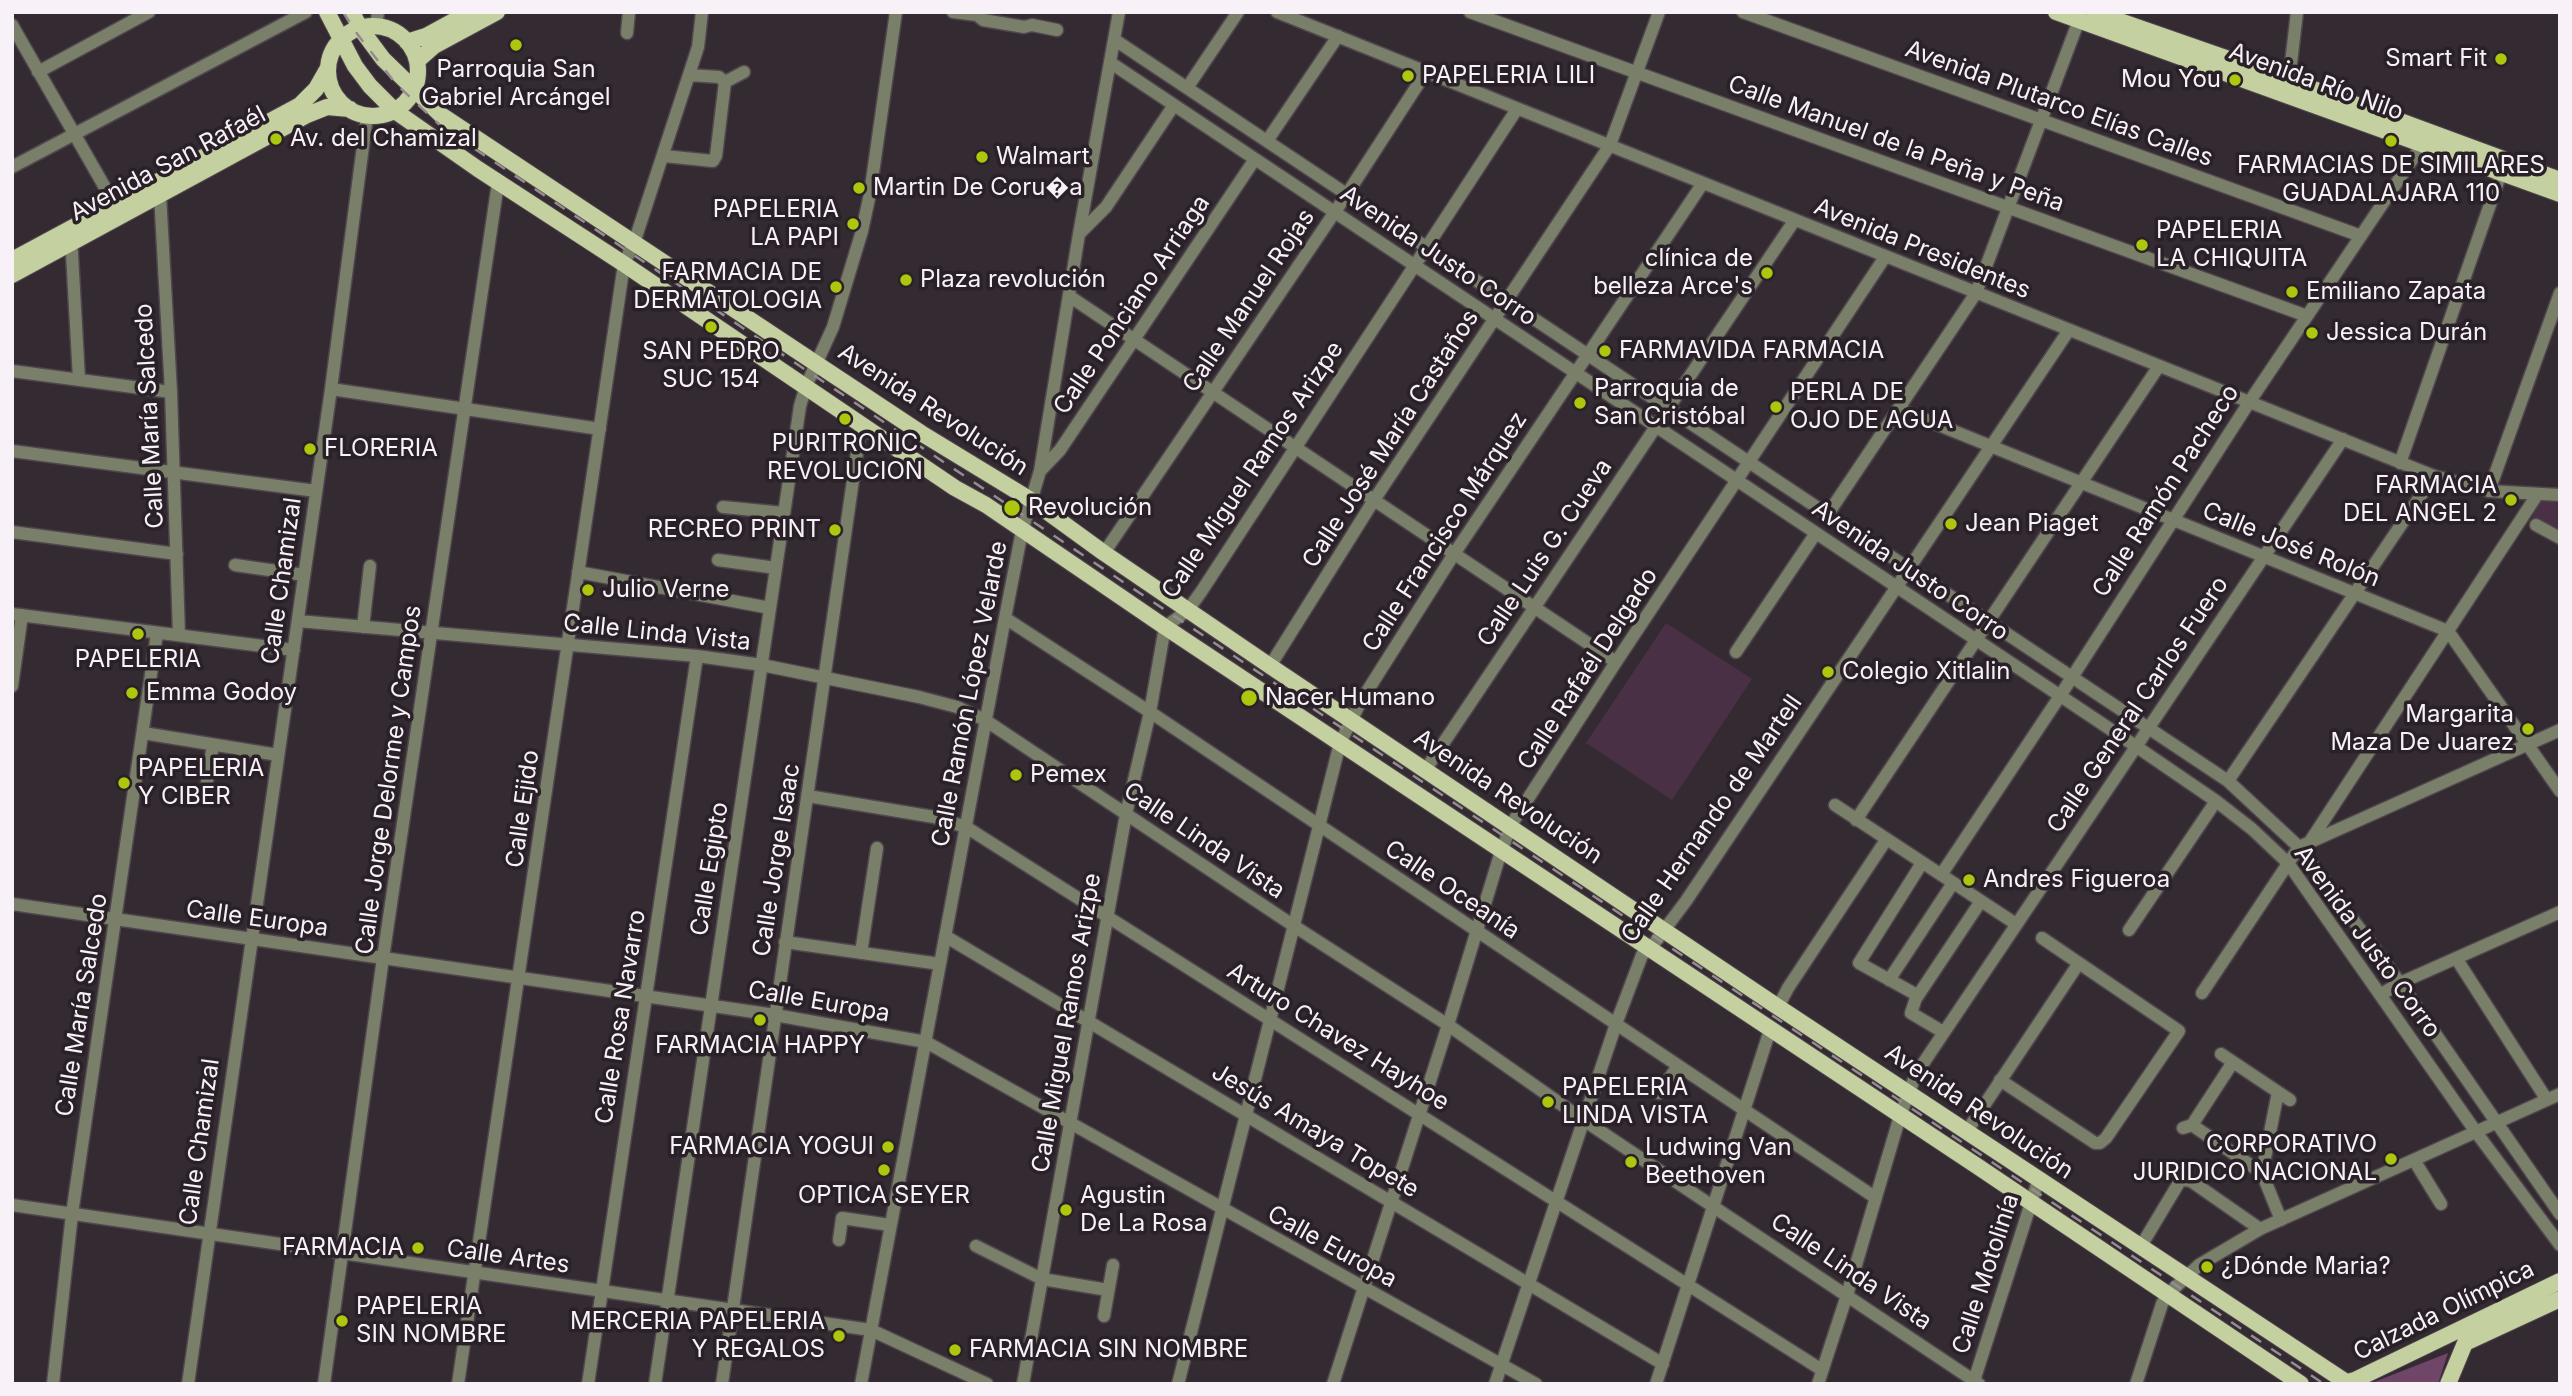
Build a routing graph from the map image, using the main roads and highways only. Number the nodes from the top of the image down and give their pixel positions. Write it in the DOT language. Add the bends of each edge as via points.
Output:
graph roads {
  1 [pos="327,12"];
  2 [pos="352,12"];
  3 [pos="470,12"];
  4 [pos="497,12"];
  5 [pos="2056,12"];
  6 [pos="2094,12"];
  7 [pos="2081,16"];
  8 [pos="372,22"];
  9 [pos="342,40"];
  10 [pos="407,42"];
  11 [pos="417,61"];
  12 [pos="328,68"];
  13 [pos="414,90"];
  14 [pos="350,109"];
  15 [pos="395,111"];
  16 [pos="2426,138"];
  17 [pos="2560,180"];
  18 [pos="2560,194"];
  19 [pos="120,209"];
  20 [pos="71,235"];
  21 [pos="17,256"];
  22 [pos="12,275"];
  23 [pos="2560,1281"];
  24 [pos="2560,1298"];
  25 [pos="2345,1383"];
  26 [pos="2301,1384"];
  27 [pos="2448,1384"];
  1 -- 9 [label="main road, Avenida Revolución"];
  2 -- 8 [label="main road, Avenida Revolución"];
  3 -- 10 [label="main road" via="426,37"];
  4 -- 11 [label="main road" via="434,46"];
  5 -- 7 [label="main road, Avenida Río Nilo"];
  6 -- 16 [label="main road, Avenida Río Nilo" via="2289,80"];
  7 -- 16 [label="main road, Avenida Río Nilo"];
  8 -- 9 [label="main road"];
  8 -- 10 [label="main road"];
  8 -- 13 [label="main road, Avenida Revolución" via="383,59"];
  9 -- 12 [label="main road, Avenida San Rafaél"];
  9 -- 15 [label="main road, Avenida Revolución" via="355,66"];
  10 -- 11 [label="main road"];
  11 -- 13 [label="main road"];
  12 -- 14 [label="main road" via="331,86"];
  12 -- 19 [label="main road, Avenida San Rafaél" via="300,105"];
  13 -- 15 [label="main road"];
  13 -- 25 [label="main road, Avenida Revolución" via="441,115 921,433 1031,500 1270,666"];
  14 -- 15 [label="main road" via="367,116"];
  14 -- 19 [label="main road, Avenida San Rafaél" via="327,107 307,115 160,194"];
  15 -- 26 [label="main road, Avenida Revolución"];
  16 -- 17 [label="main road, Avenida Río Nilo"];
  16 -- 18 [label="main road, Avenida Río Nilo"];
  19 -- 20 [label="main road, Avenida San Rafaél"];
  20 -- 21 [label="main road, Avenida San Rafaél"];
  20 -- 22 [label="main road, Avenida San Rafaél"];
  23 -- 25 [label="main road, Calzada Olímpica"];
  24 -- 27 [label="main road, Calzada Olímpica" via="2465,1343"];
}
